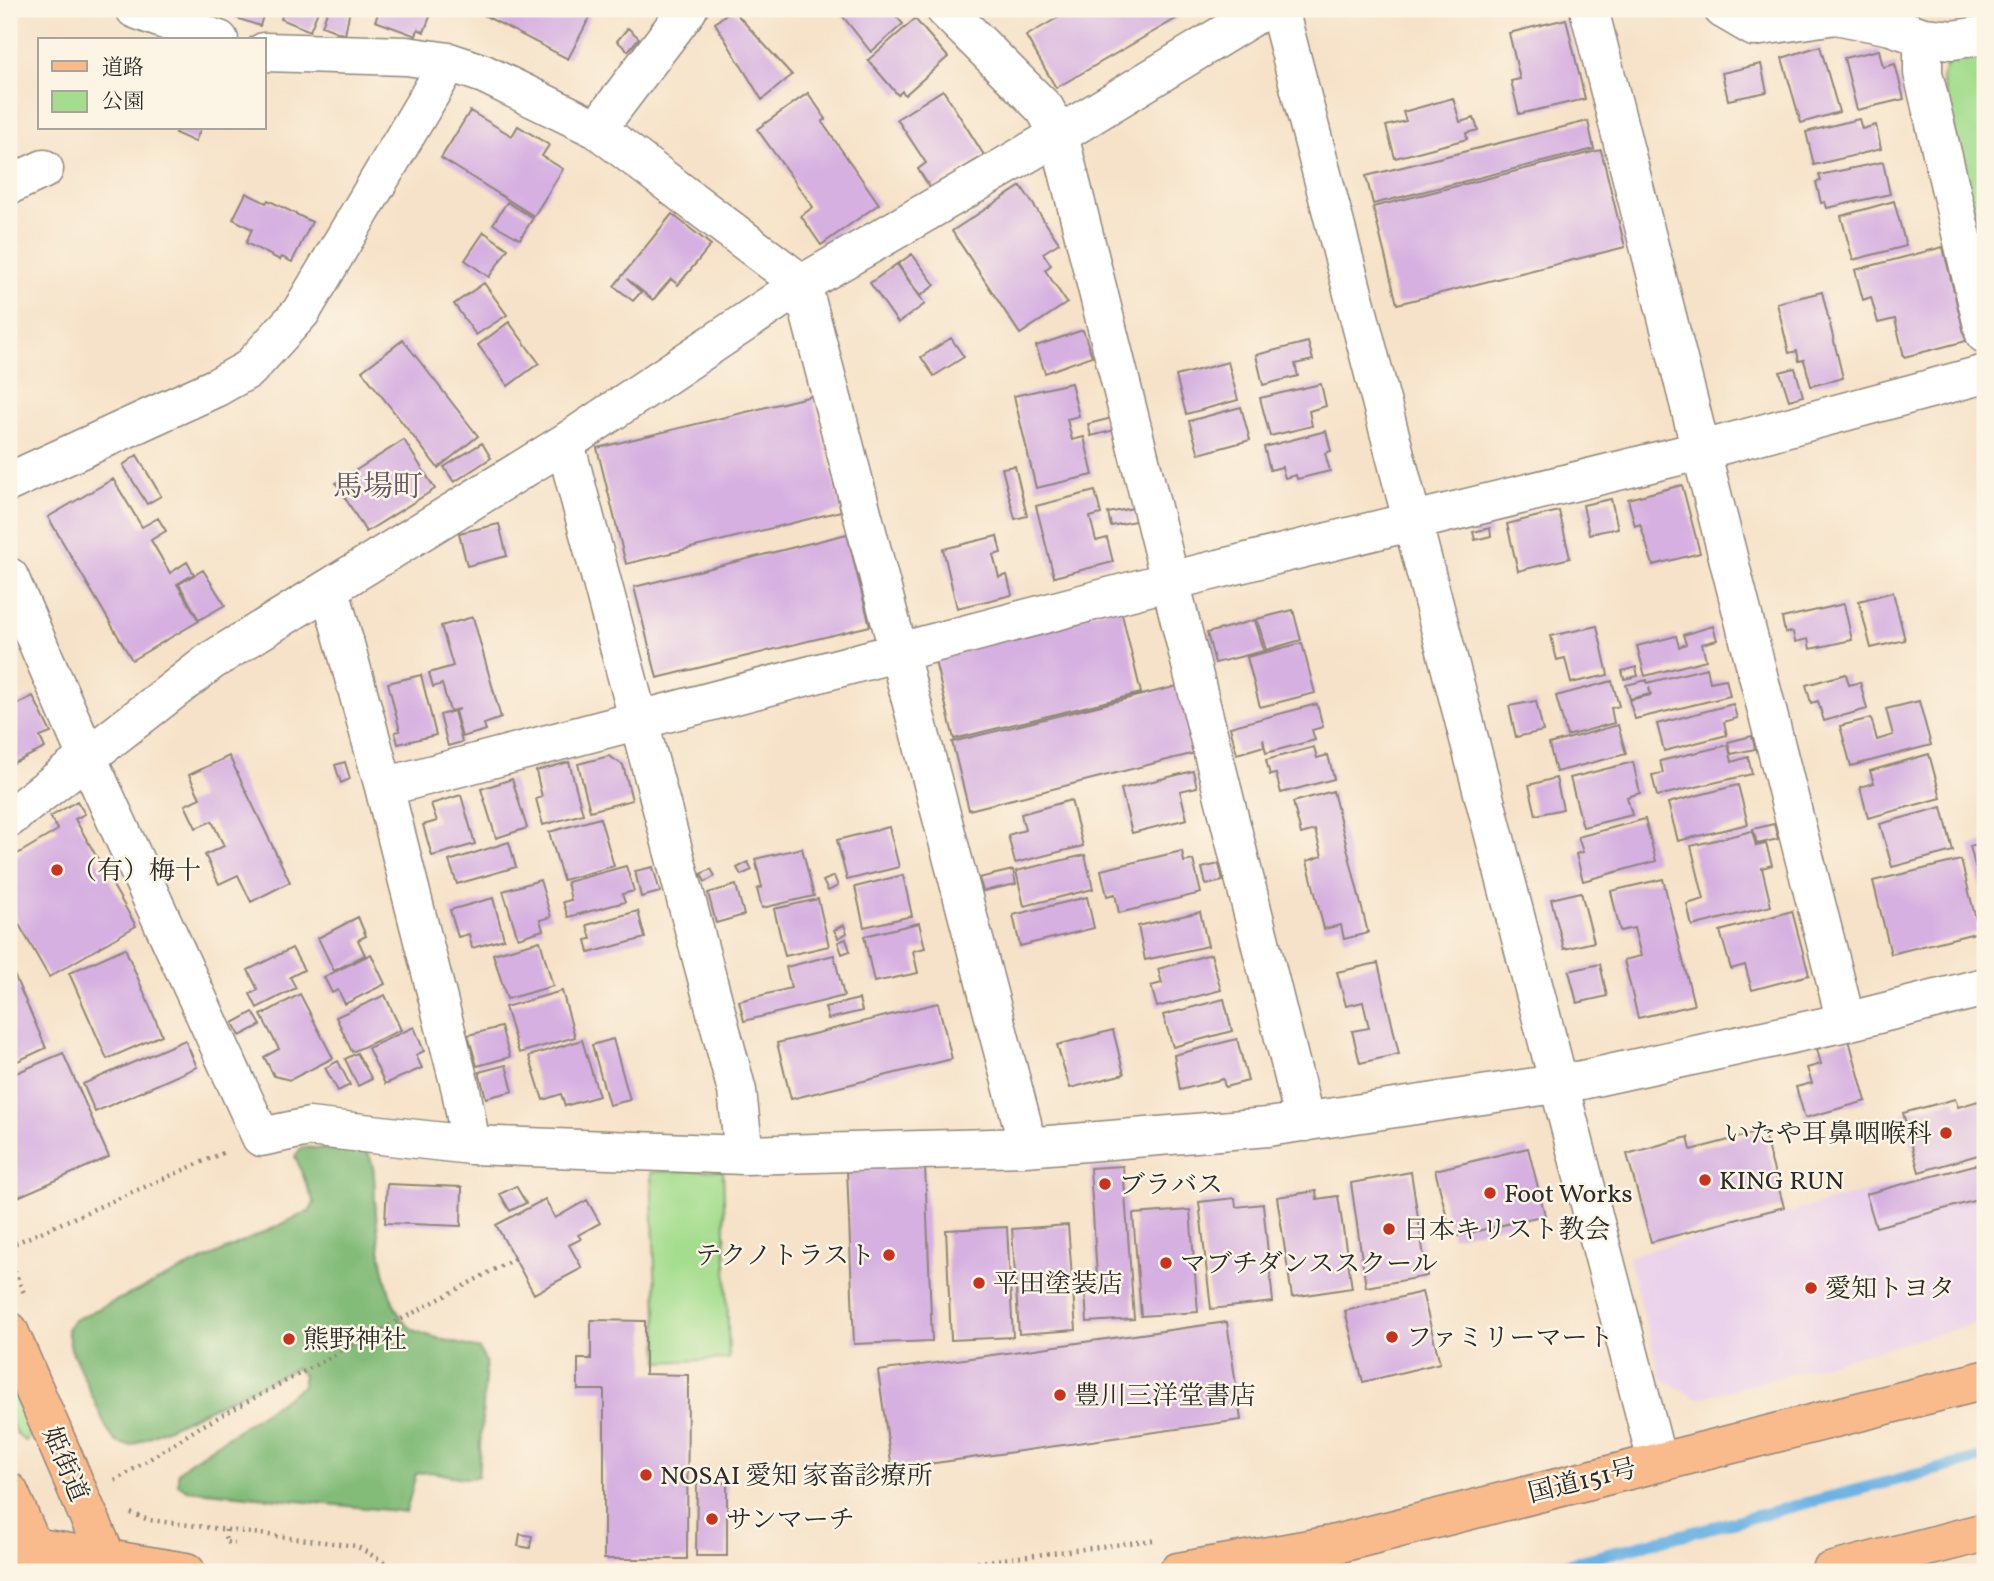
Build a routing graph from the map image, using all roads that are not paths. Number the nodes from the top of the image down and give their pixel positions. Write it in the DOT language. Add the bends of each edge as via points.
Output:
graph roads {
  1 [pos="135,9"];
  2 [pos="945,9"];
  3 [pos="1265,9"];
  4 [pos="1279,9"];
  5 [pos="1589,9"];
  6 [pos="1723,9"];
  7 [pos="672,14"];
  8 [pos="1985,35"];
  9 [pos="1923,37"];
  10 [pos="214,38"];
  11 [pos="266,52"];
  12 [pos="449,62"];
  13 [pos="597,129"];
  14 [pos="1059,135"];
  15 [pos="44,169"];
  16 [pos="9,185"];
  17 [pos="802,284"];
  18 [pos="1985,334"];
  19 [pos="1985,374"];
  20 [pos="565,443"];
  21 [pos="1699,451"];
  22 [pos="9,482"];
  23 [pos="1415,520"];
  24 [pos="9,577"];
  25 [pos="1170,581"];
  26 [pos="330,590"];
  27 [pos="898,653"];
  28 [pos="639,720"];
  29 [pos="86,757"];
  30 [pos="384,787"];
  31 [pos="9,818"];
  32 [pos="1985,987"];
  33 [pos="1846,1022"];
  34 [pos="1558,1083"];
  35 [pos="1305,1122"];
  36 [pos="471,1145"];
  37 [pos="1025,1147"];
  38 [pos="744,1154"];
  39 [pos="9,1331"];
  40 [pos="1985,1380"];
  41 [pos="1657,1461"];
  42 [pos="9,1492"];
  43 [pos="1985,1532"];
  44 [pos="29,1554"];
  45 [pos="1171,1555"];
  46 [pos="110,1566"];
  47 [pos="186,1572"];
  48 [pos="1830,1572"];
  1 -- 10 [label="street"];
  2 -- 14 [label="street" via="1045,109"];
  3 -- 14 [label="street"];
  4 -- 23 [label="street"];
  5 -- 21 [label="street"];
  6 -- 9 [label="street" via="1754,27 1836,15"];
  7 -- 13 [label="street"];
  8 -- 9 [label="street" via="1953,40"];
  9 -- 18 [label="street" via="1923,72"];
  11 -- 12 [label="street" via="406,56"];
  12 -- 13 [label="street" via="484,74"];
  12 -- 22 [label="street" via="301,312 249,369"];
  13 -- 17 [label="street"];
  14 -- 17 [label="street"];
  14 -- 25 [label="street"];
  15 -- 16 [label="street"];
  17 -- 20 [label="street"];
  17 -- 27 [label="street"];
  19 -- 21 [label="street"];
  20 -- 26 [label="street"];
  20 -- 28 [label="street"];
  21 -- 23 [label="street"];
  21 -- 33 [label="street"];
  23 -- 25 [label="street"];
  23 -- 34 [label="street"];
  24 -- 29 [label="street"];
  25 -- 27 [label="street"];
  25 -- 35 [label="street"];
  26 -- 29 [label="street" via="211,661"];
  26 -- 30 [label="street"];
  27 -- 28 [label="street"];
  27 -- 37 [label="street"];
  28 -- 30 [label="street"];
  28 -- 38 [label="street" via="737,1091"];
  29 -- 31 [label="street"];
  29 -- 36 [label="street" via="261,1137 309,1128"];
  30 -- 36 [label="street"];
  32 -- 33 [label="street"];
  33 -- 34 [label="street"];
  34 -- 35 [label="street"];
  34 -- 41 [label="street"];
  35 -- 37 [label="street"];
  36 -- 38 [label="street"];
  37 -- 38 [label="street"];
  39 -- 46 [label="main road, 姫街道"];
  40 -- 41 [label="main road, 国道151号"];
  41 -- 45 [label="main road, 国道151号" via="1332,1545"];
  42 -- 44 [label="main road"];
  43 -- 48 [label="main road"];
  44 -- 46 [label="main road"];
  46 -- 47 [label="main road"];
}
